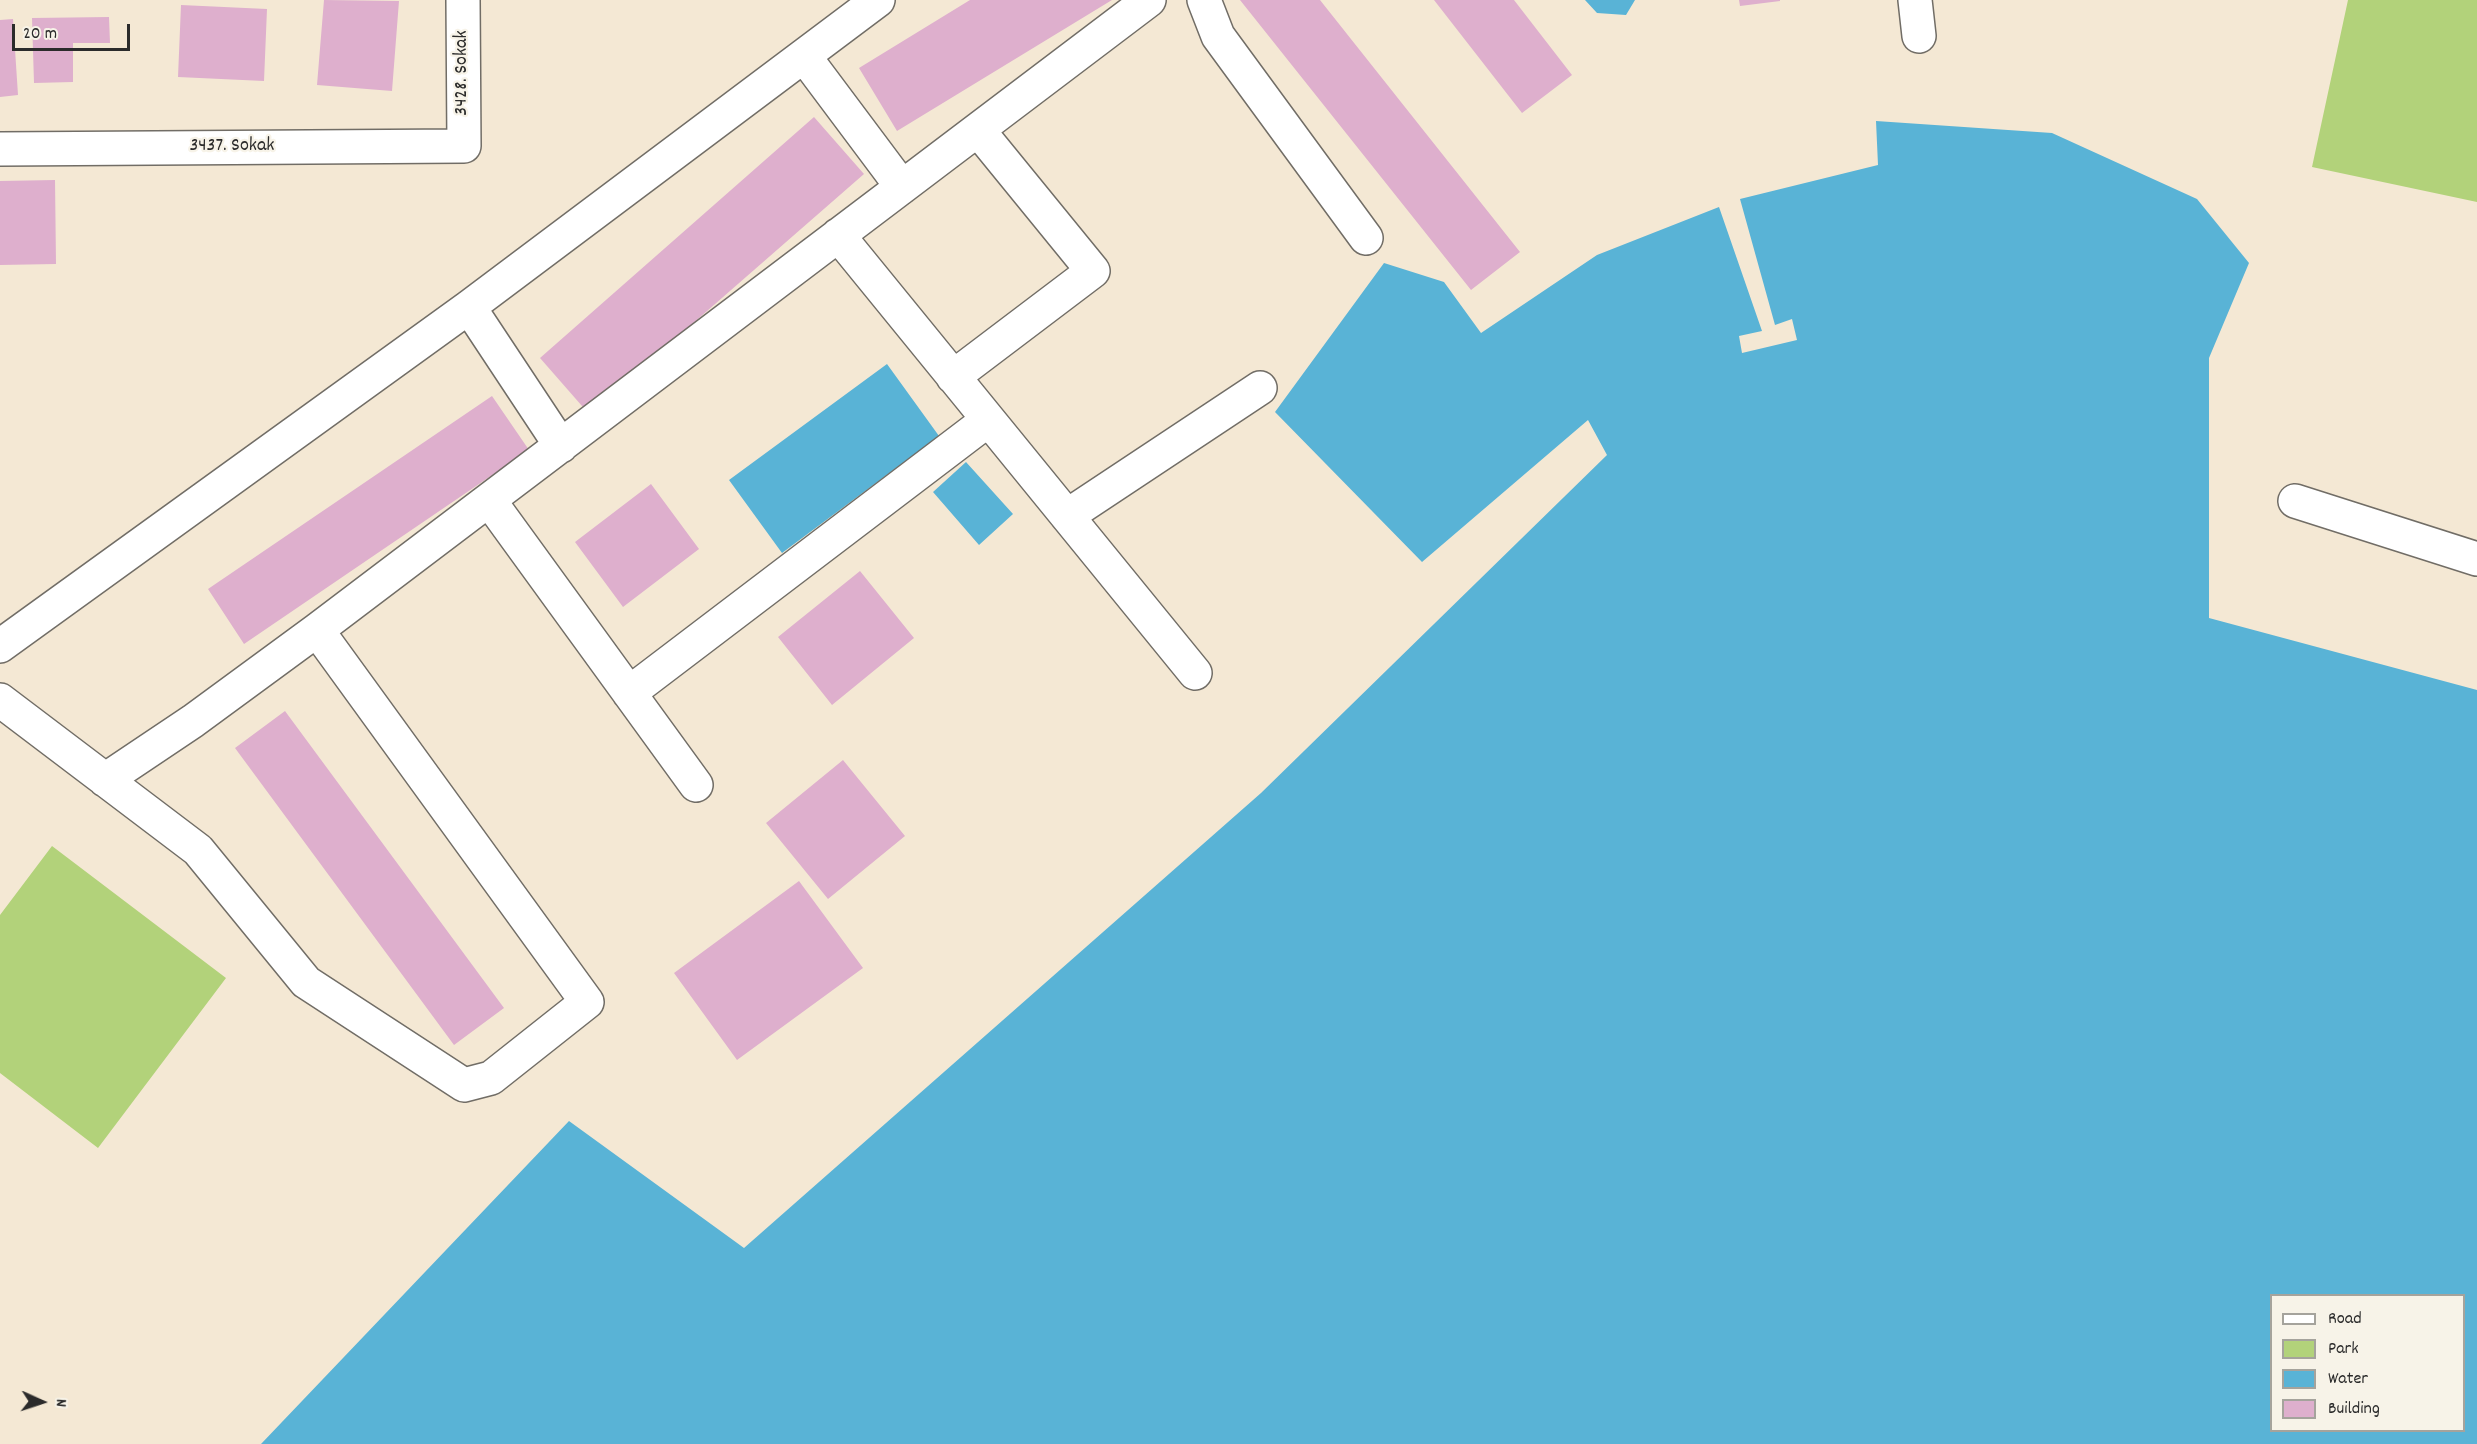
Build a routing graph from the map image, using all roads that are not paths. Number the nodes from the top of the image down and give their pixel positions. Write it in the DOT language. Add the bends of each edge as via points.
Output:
graph roads {
  1 [pos="463,0"];
  2 [pos="878,0"];
  3 [pos="1149,0"];
  4 [pos="1204,0"];
  5 [pos="1915,0"];
  6 [pos="1919,36"];
  7 [pos="804,56"];
  8 [pos="978,130"];
  9 [pos="464,146"];
  10 [pos="0,149"];
  11 [pos="902,187"];
  12 [pos="838,236"];
  13 [pos="1366,238"];
  14 [pos="469,307"];
  15 [pos="953,377"];
  16 [pos="1260,388"];
  17 [pos="988,420"];
  18 [pos="561,446"];
  19 [pos="489,500"];
  20 [pos="2295,501"];
  21 [pos="1067,516"];
  22 [pos="2477,559"];
  23 [pos="318,630"];
  24 [pos="0,646"];
  25 [pos="1195,673"];
  26 [pos="629,693"];
  27 [pos="0,700"];
  28 [pos="105,780"];
  29 [pos="696,785"];
  1 -- 9 [label="street, 3428. Sokak"];
  2 -- 7 [label="street"];
  3 -- 8 [label="street"];
  4 -- 13 [label="street" via="1218,36"];
  5 -- 6 [label="street"];
  7 -- 11 [label="street"];
  7 -- 14 [label="street"];
  8 -- 11 [label="street"];
  8 -- 15 [label="street" via="1092,271"];
  9 -- 10 [label="street, 3437. Sokak"];
  11 -- 12 [label="street"];
  12 -- 15 [label="street"];
  12 -- 18 [label="street"];
  14 -- 18 [label="street"];
  14 -- 24 [label="street"];
  15 -- 17 [label="street"];
  16 -- 21 [label="street"];
  17 -- 21 [label="street"];
  17 -- 26 [label="street"];
  18 -- 19 [label="street"];
  19 -- 23 [label="street"];
  19 -- 26 [label="street"];
  20 -- 22 [label="street"];
  21 -- 25 [label="street"];
  23 -- 28 [label="street"];
  23 -- 28 [label="street" via="587,1002 491,1078 464,1085 306,982 198,850"];
  26 -- 29 [label="street"];
  27 -- 28 [label="street"];
}
